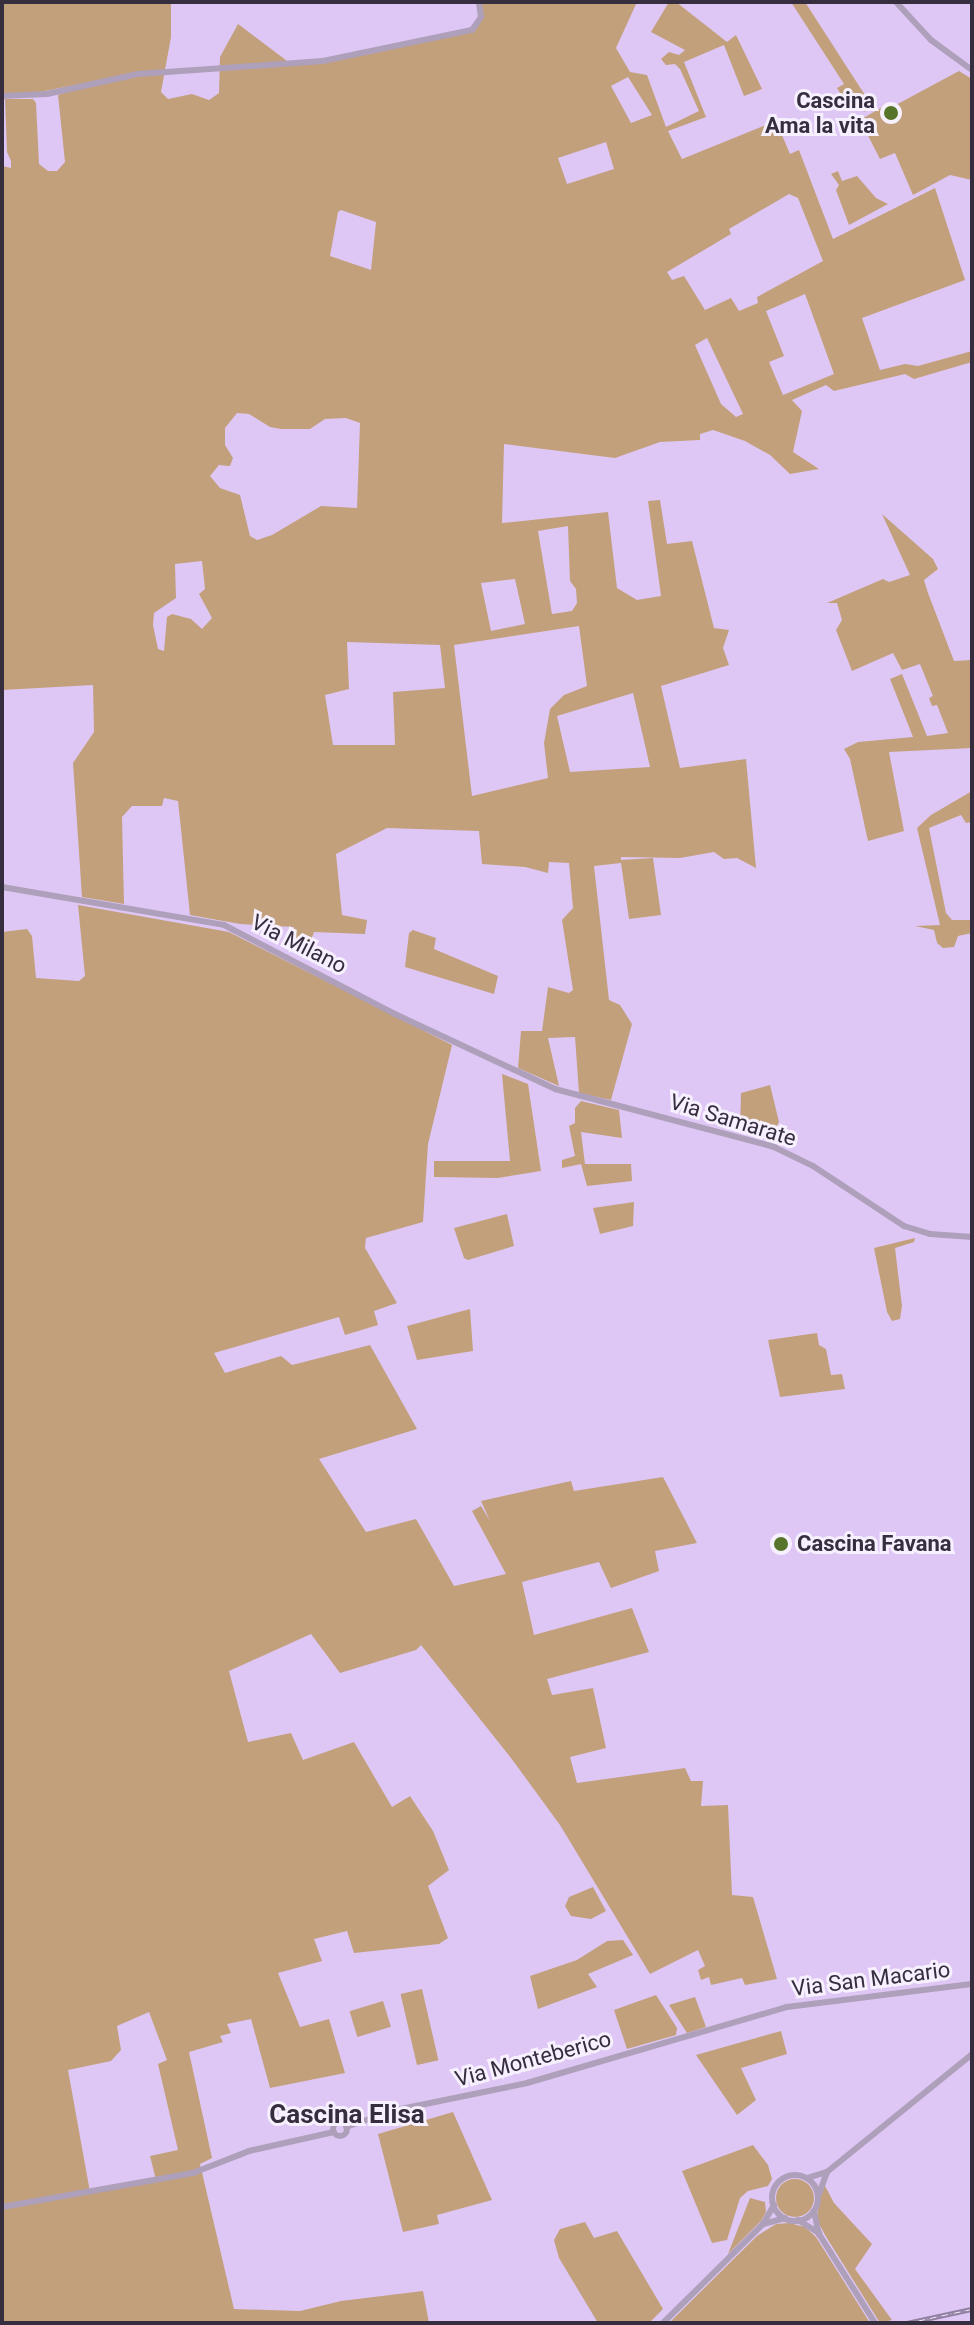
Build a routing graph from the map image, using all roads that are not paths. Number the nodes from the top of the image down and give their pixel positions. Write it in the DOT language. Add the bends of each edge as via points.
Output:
graph roads {
  1 [pos="896,2"];
  2 [pos="480,5"];
  3 [pos="972,70"];
  4 [pos="2,96"];
  5 [pos="2,887"];
  6 [pos="561,1091"];
  7 [pos="972,1237"];
  8 [pos="972,1984"];
  9 [pos="682,2037"];
  10 [pos="972,2054"];
  11 [pos="827,2172"];
  12 [pos="807,2178"];
  13 [pos="818,2195"];
  14 [pos="774,2205"];
  15 [pos="2,2207"];
  16 [pos="814,2211"];
  17 [pos="785,2218"];
  18 [pos="798,2220"];
  19 [pos="763,2224"];
  20 [pos="819,2234"];
  21 [pos="663,2323"];
  22 [pos="875,2323"];
  1 -- 3 [label="street" via="931,40"];
  2 -- 4 [label="street" via="476,23 464,32 323,61 115,77 36,96"];
  5 -- 6 [label="street, Via Milano" via="224,925 395,1014"];
  6 -- 7 [label="street, Via Samarate" via="778,1149 918,1232"];
  8 -- 9 [label="street, Via San Macario" via="804,2003"];
  9 -- 15 [label="street, Via Monteberico" via="527,2083 396,2110 346,2127 341,2136 334,2132 249,2151 193,2173"];
  10 -- 11 [label="street"];
  11 -- 12 [label="street"];
  11 -- 13 [label="street"];
  12 -- 13 [label="street"];
  12 -- 14 [label="street" via="792,2175 780,2181"];
  13 -- 16 [label="street"];
  14 -- 17 [label="street"];
  14 -- 19 [label="street"];
  16 -- 18 [label="street"];
  16 -- 20 [label="street"];
  17 -- 18 [label="street"];
  17 -- 19 [label="street"];
  18 -- 20 [label="street"];
  19 -- 21 [label="street"];
  20 -- 22 [label="street"];
}
